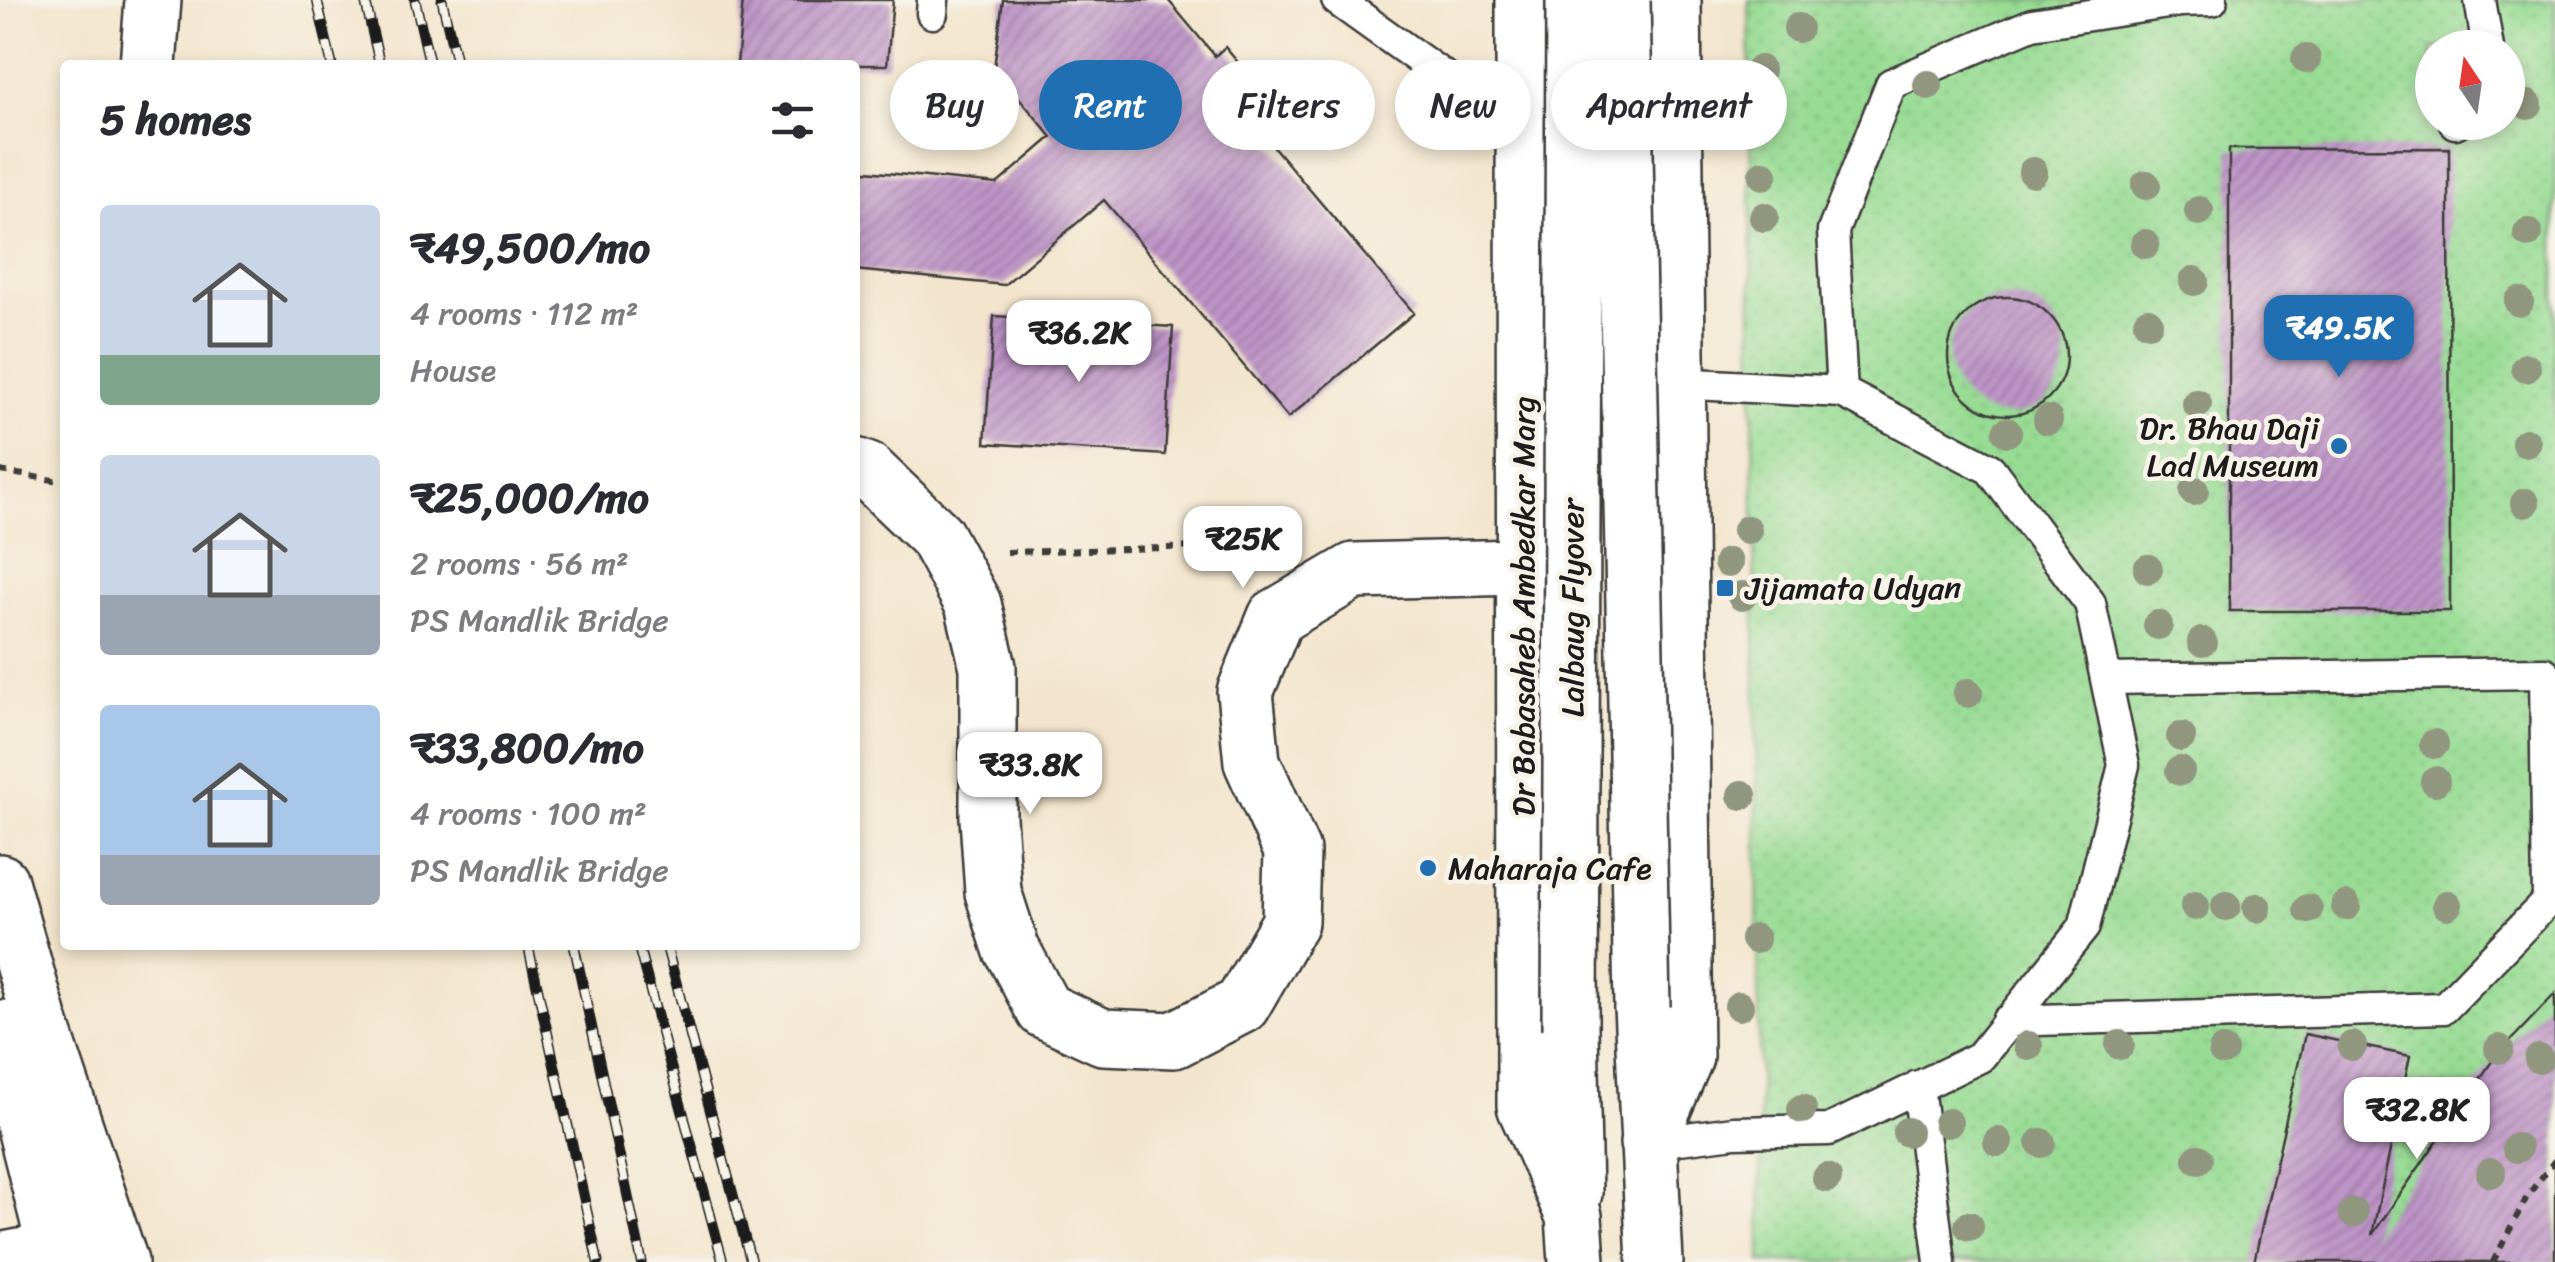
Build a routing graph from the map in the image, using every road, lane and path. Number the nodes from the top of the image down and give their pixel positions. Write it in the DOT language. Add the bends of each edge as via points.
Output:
graph roads {
  1 [pos="154,0"];
  2 [pos="1337,0"];
  3 [pos="1524,0"];
  4 [pos="1574,0"];
  5 [pos="1622,0"];
  6 [pos="1673,0"];
  7 [pos="2212,0"];
  8 [pos="2480,0"];
  9 [pos="2485,30"];
  10 [pos="148,60"];
  11 [pos="1421,60"];
  12 [pos="1524,60"];
  13 [pos="1524,150"];
  14 [pos="1676,383"];
  15 [pos="1842,392"];
  16 [pos="860,468"];
  17 [pos="0,471"];
  18 [pos="60,481"];
  19 [pos="945,554"];
  20 [pos="1522,567"];
  21 [pos="1314,594"];
  22 [pos="2106,680"];
  23 [pos="0,882"];
  24 [pos="2007,1021"];
  25 [pos="0,1028"];
  26 [pos="1918,1086"];
  27 [pos="1648,1143"];
  28 [pos="2555,1160"];
  29 [pos="1576,1239"];
  30 [pos="115,1250"];
  31 [pos="58,1256"];
  32 [pos="0,1261"];
  33 [pos="1654,1262"];
  34 [pos="1940,1262"];
  35 [pos="2493,1262"];
  1 -- 10 [label="main road"];
  2 -- 11 [label="lane"];
  3 -- 12 [label="main road, Dr Babasaheb Ambedkar Marg"];
  4 -- 29 [label="main road, Lalbaug Flyover, bridge" via="1570,1029"];
  5 -- 27 [label="main road, Lalbaug Flyover, bridge"];
  6 -- 14 [label="main road"];
  7 -- 15 [label="lane" via="2032,24 1892,84 1833,231"];
  8 -- 9 [label="lane"];
  13 -- 20 [label="main road, Dr Babasaheb Ambedkar Marg"];
  14 -- 15 [label="lane"];
  14 -- 27 [label="main road" via="1685,1057"];
  15 -- 22 [label="lane" via="1990,470 2090,602"];
  16 -- 19 [label="main road" via="936,536"];
  17 -- 18 [label="path"];
  19 -- 21 [label="path" via="1286,545"];
  19 -- 21 [label="main road" via="972,604 988,667 993,892 1011,948 1044,1010 1103,1037 1174,1040 1242,1005 1290,922 1292,851 1252,762 1245,692 1276,617"];
  20 -- 21 [label="main road" via="1354,570"];
  20 -- 29 [label="main road, Dr Babasaheb Ambedkar Marg" via="1525,1106"];
  22 -- 24 [label="lane" via="2124,766 2084,927"];
  22 -- 24 [label="lane" via="2545,673 2548,901 2444,1008"];
  23 -- 30 [label="main road"];
  24 -- 26 [label="lane" via="1980,1057"];
  25 -- 31 [label="main road"];
  26 -- 27 [label="lane" via="1830,1130"];
  26 -- 34 [label="lane"];
  27 -- 33 [label="main road, Lalbaug Flyover"];
  28 -- 35 [label="path"];
  30 -- 31 [label="main road"];
  31 -- 32 [label="main road"];
}
